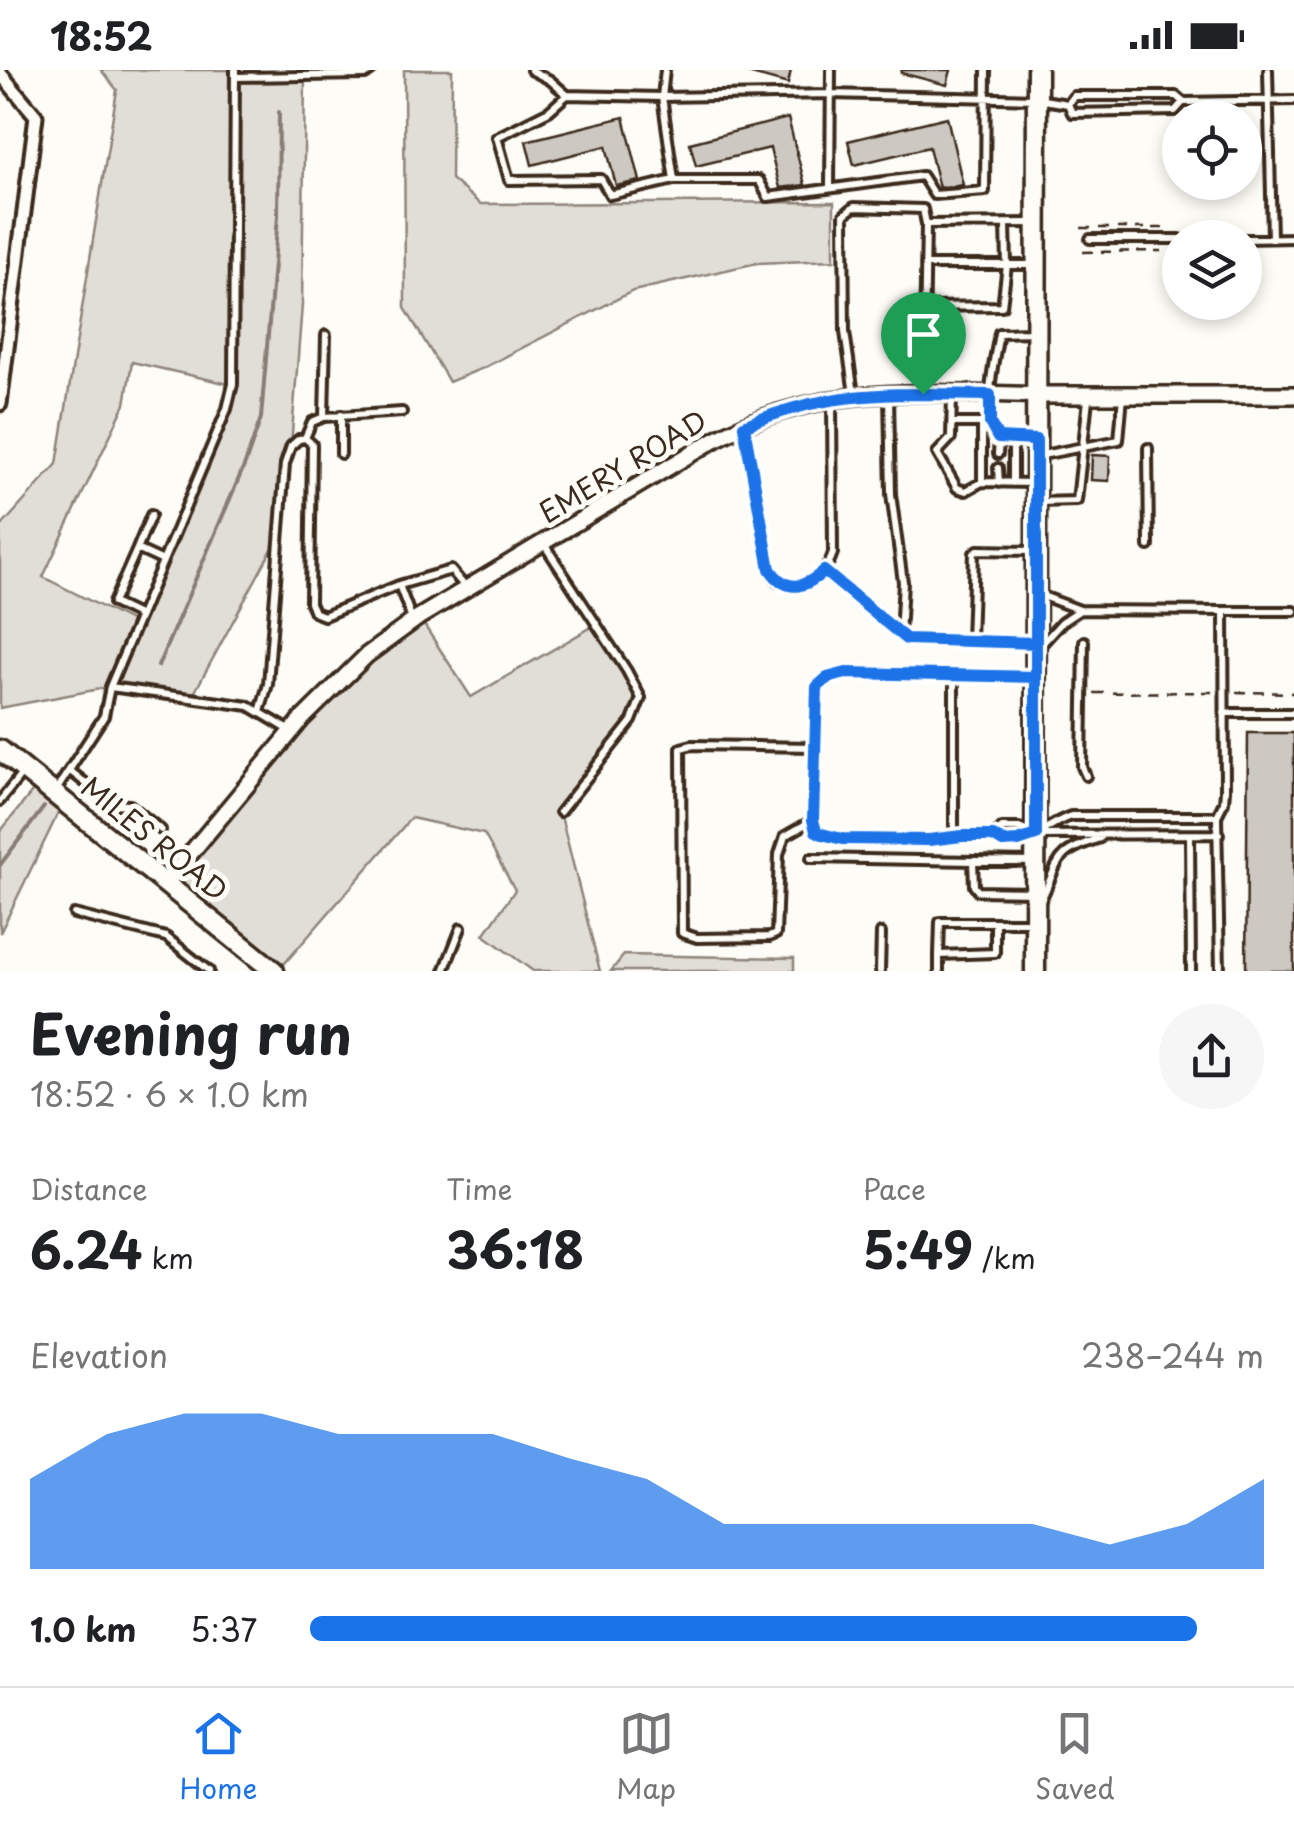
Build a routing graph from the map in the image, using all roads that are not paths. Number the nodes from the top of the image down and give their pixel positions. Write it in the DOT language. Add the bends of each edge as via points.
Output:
graph roads {
  1 [pos="372,70"];
  2 [pos="532,70"];
  3 [pos="664,70"];
  4 [pos="831,70"];
  5 [pos="986,70"];
  6 [pos="1037,70"];
  7 [pos="1268,70"];
  8 [pos="0,73"];
  9 [pos="272,73"];
  10 [pos="235,74"];
  11 [pos="829,94"];
  12 [pos="567,95"];
  13 [pos="662,97"];
  14 [pos="987,98"];
  15 [pos="1037,98"];
  16 [pos="1181,100"];
  17 [pos="1294,100"];
  18 [pos="1262,101"];
  19 [pos="1268,101"];
  20 [pos="1068,104"];
  21 [pos="1162,111"];
  22 [pos="674,180"];
  23 [pos="830,187"];
  24 [pos="1036,223"];
  25 [pos="926,224"];
  26 [pos="1006,224"];
  27 [pos="1262,238"];
  28 [pos="1272,238"];
  29 [pos="1294,238"];
  30 [pos="1090,239"];
  31 [pos="1162,239"];
  32 [pos="925,265"];
  33 [pos="1006,265"];
  34 [pos="1036,265"];
  35 [pos="924,307"];
  36 [pos="1036,332"];
  37 [pos="326,335"];
  38 [pos="888,394"];
  39 [pos="923,394"];
  40 [pos="952,395"];
  41 [pos="990,395"];
  42 [pos="1036,395"];
  43 [pos="1088,395"];
  44 [pos="1123,395"];
  45 [pos="1294,395"];
  46 [pos="854,396"];
  47 [pos="832,398"];
  48 [pos="0,404"];
  49 [pos="402,412"];
  50 [pos="341,415"];
  51 [pos="324,417"];
  52 [pos="952,423"];
  53 [pos="986,423"];
  54 [pos="744,426"];
  55 [pos="305,438"];
  56 [pos="998,438"];
  57 [pos="1013,440"];
  58 [pos="1036,448"];
  59 [pos="1081,448"];
  60 [pos="1148,448"];
  61 [pos="341,454"];
  62 [pos="998,454"];
  63 [pos="998,468"];
  64 [pos="982,482"];
  65 [pos="998,482"];
  66 [pos="1013,483"];
  67 [pos="1036,492"];
  68 [pos="151,515"];
  69 [pos="544,542"];
  70 [pos="1148,546"];
  71 [pos="137,549"];
  72 [pos="1036,550"];
  73 [pos="163,561"];
  74 [pos="824,571"];
  75 [pos="399,585"];
  76 [pos="466,589"];
  77 [pos="1036,594"];
  78 [pos="1080,610"];
  79 [pos="1294,611"];
  80 [pos="1224,612"];
  81 [pos="140,616"];
  82 [pos="412,622"];
  83 [pos="900,635"];
  84 [pos="1084,641"];
  85 [pos="971,642"];
  86 [pos="1036,647"];
  87 [pos="954,676"];
  88 [pos="1036,677"];
  89 [pos="110,688"];
  90 [pos="260,712"];
  91 [pos="1224,712"];
  92 [pos="1294,713"];
  93 [pos="292,732"];
  94 [pos="814,747"];
  95 [pos="0,750"];
  96 [pos="25,770"];
  97 [pos="69,770"];
  98 [pos="1086,776"];
  99 [pos="54,794"];
  100 [pos="0,801"];
  101 [pos="560,812"];
  102 [pos="1217,816"];
  103 [pos="813,820"];
  104 [pos="161,830"];
  105 [pos="1219,834"];
  106 [pos="1036,835"];
  107 [pos="962,836"];
  108 [pos="993,836"];
  109 [pos="1106,836"];
  110 [pos="1190,836"];
  111 [pos="811,858"];
  112 [pos="973,861"];
  113 [pos="1036,862"];
  114 [pos="166,882"];
  115 [pos="1036,908"];
  116 [pos="74,914"];
  117 [pos="995,922"];
  118 [pos="461,928"];
  119 [pos="881,933"];
  120 [pos="939,955"];
  121 [pos="209,971"];
  122 [pos="274,971"];
  123 [pos="444,971"];
  124 [pos="880,971"];
  125 [pos="939,971"];
  126 [pos="1036,971"];
  127 [pos="1191,971"];
  128 [pos="1220,971"];
  1 -- 9 [label="lane"];
  2 -- 12 [label="lane"];
  3 -- 13 [label="lane"];
  4 -- 11 [label="lane"];
  5 -- 14 [label="lane"];
  6 -- 15 [label="main road"];
  7 -- 19 [label="lane"];
  8 -- 48 [label="street" via="36,116"];
  9 -- 10 [label="lane"];
  10 -- 73 [label="lane" via="233,384"];
  11 -- 13 [label="lane"];
  11 -- 14 [label="lane"];
  11 -- 23 [label="lane"];
  12 -- 13 [label="lane"];
  12 -- 22 [label="lane" via="497,138 509,180 602,178 610,194"];
  13 -- 22 [label="lane"];
  14 -- 15 [label="lane"];
  14 -- 23 [label="lane" via="985,191 934,196 922,176"];
  15 -- 20 [label="lane"];
  15 -- 24 [label="main road"];
  16 -- 20 [label="lane" via="1074,96"];
  17 -- 19 [label="lane"];
  18 -- 19 [label="lane"];
  19 -- 28 [label="lane"];
  20 -- 21 [label="lane" via="1072,113"];
  22 -- 23 [label="lane" via="760,180 768,197"];
  24 -- 26 [label="lane"];
  24 -- 34 [label="main road"];
  25 -- 26 [label="lane"];
  25 -- 32 [label="lane"];
  25 -- 46 [label="lane" via="923,209 915,207 844,214 845,332"];
  26 -- 33 [label="lane"];
  27 -- 28 [label="lane"];
  28 -- 29 [label="lane"];
  30 -- 31 [label="lane"];
  32 -- 33 [label="lane"];
  32 -- 35 [label="lane"];
  33 -- 34 [label="lane"];
  33 -- 35 [label="lane" via="1002,306"];
  34 -- 36 [label="main road"];
  35 -- 39 [label="lane"];
  36 -- 41 [label="lane" via="999,332"];
  36 -- 42 [label="main road"];
  37 -- 51 [label="lane"];
  38 -- 39 [label="street, EMERY ROAD"];
  38 -- 46 [label="street, EMERY ROAD"];
  38 -- 83 [label="lane"];
  39 -- 40 [label="street, EMERY ROAD"];
  40 -- 41 [label="street, EMERY ROAD"];
  40 -- 52 [label="lane"];
  41 -- 42 [label="street, EMERY ROAD"];
  41 -- 53 [label="lane"];
  42 -- 43 [label="main road, EMERY ROAD"];
  42 -- 58 [label="main road"];
  43 -- 44 [label="main road, EMERY ROAD"];
  43 -- 59 [label="lane"];
  44 -- 45 [label="main road, EMERY ROAD"];
  44 -- 59 [label="lane" via="1118,440"];
  46 -- 47 [label="street, EMERY ROAD"];
  47 -- 54 [label="street, EMERY ROAD"];
  47 -- 74 [label="lane" via="832,553"];
  49 -- 50 [label="lane"];
  50 -- 51 [label="lane"];
  50 -- 61 [label="lane"];
  51 -- 55 [label="lane" via="312,422"];
  52 -- 53 [label="lane"];
  52 -- 64 [label="lane" via="938,457 962,490"];
  53 -- 56 [label="lane"];
  53 -- 64 [label="lane"];
  54 -- 69 [label="street, EMERY ROAD"];
  54 -- 74 [label="lane" via="770,569 792,587"];
  55 -- 75 [label="lane" via="312,444 314,612 324,616"];
  55 -- 90 [label="lane" via="292,446 284,464 268,684"];
  56 -- 57 [label="lane"];
  56 -- 62 [label="lane"];
  57 -- 58 [label="lane"];
  57 -- 66 [label="lane"];
  58 -- 59 [label="lane"];
  58 -- 67 [label="main road"];
  59 -- 67 [label="lane" via="1077,501"];
  60 -- 70 [label="lane"];
  63 -- 65 [label="lane"];
  64 -- 65 [label="lane"];
  65 -- 66 [label="lane"];
  66 -- 67 [label="lane"];
  67 -- 72 [label="main road"];
  68 -- 71 [label="lane"];
  69 -- 76 [label="street, EMERY ROAD"];
  69 -- 101 [label="lane" via="640,698 632,721"];
  71 -- 73 [label="lane"];
  71 -- 81 [label="lane" via="113,603"];
  72 -- 77 [label="main road"];
  72 -- 85 [label="lane" via="974,553"];
  73 -- 81 [label="lane"];
  74 -- 83 [label="lane"];
  75 -- 76 [label="lane" via="451,570"];
  75 -- 82 [label="lane"];
  76 -- 82 [label="street, EMERY ROAD"];
  77 -- 78 [label="lane"];
  77 -- 86 [label="main road"];
  78 -- 80 [label="lane"];
  78 -- 86 [label="lane"];
  79 -- 80 [label="lane"];
  80 -- 91 [label="lane"];
  81 -- 89 [label="lane"];
  82 -- 93 [label="street, EMERY ROAD" via="350,669"];
  83 -- 85 [label="lane"];
  84 -- 98 [label="lane"];
  85 -- 86 [label="lane"];
  86 -- 88 [label="main road"];
  87 -- 88 [label="lane"];
  87 -- 94 [label="lane" via="827,678 817,687"];
  87 -- 107 [label="lane" via="952,829"];
  88 -- 106 [label="main road"];
  89 -- 90 [label="lane"];
  89 -- 97 [label="lane" via="104,716"];
  90 -- 93 [label="lane"];
  91 -- 92 [label="lane"];
  91 -- 102 [label="lane" via="1225,790"];
  93 -- 114 [label="street, EMERY ROAD"];
  94 -- 103 [label="lane"];
  94 -- 103 [label="lane" via="681,748 682,933 776,934 779,854 785,836"];
  95 -- 96 [label="main road, MILES ROAD"];
  96 -- 99 [label="main road, MILES ROAD"];
  96 -- 100 [label="lane"];
  97 -- 99 [label="lane"];
  97 -- 104 [label="lane"];
  99 -- 114 [label="main road, MILES ROAD"];
  102 -- 105 [label="lane"];
  102 -- 106 [label="lane" via="1070,816"];
  103 -- 107 [label="lane" via="816,831 842,839"];
  105 -- 110 [label="lane"];
  105 -- 128 [label="lane"];
  106 -- 108 [label="lane" via="1003,842"];
  106 -- 108 [label="lane" via="1002,828"];
  106 -- 109 [label="lane"];
  106 -- 113 [label="main road"];
  107 -- 108 [label="lane"];
  109 -- 110 [label="lane"];
  109 -- 115 [label="lane" via="1066,851"];
  110 -- 127 [label="lane"];
  111 -- 112 [label="lane"];
  112 -- 113 [label="lane"];
  112 -- 115 [label="lane" via="978,892"];
  113 -- 115 [label="main road"];
  114 -- 122 [label="main road, MILES ROAD"];
  115 -- 117 [label="lane"];
  115 -- 126 [label="main road"];
  116 -- 121 [label="lane" via="166,937"];
  117 -- 120 [label="lane" via="995,954"];
  117 -- 120 [label="lane" via="940,922"];
  118 -- 123 [label="lane"];
  119 -- 124 [label="lane"];
  120 -- 125 [label="lane"];
}
